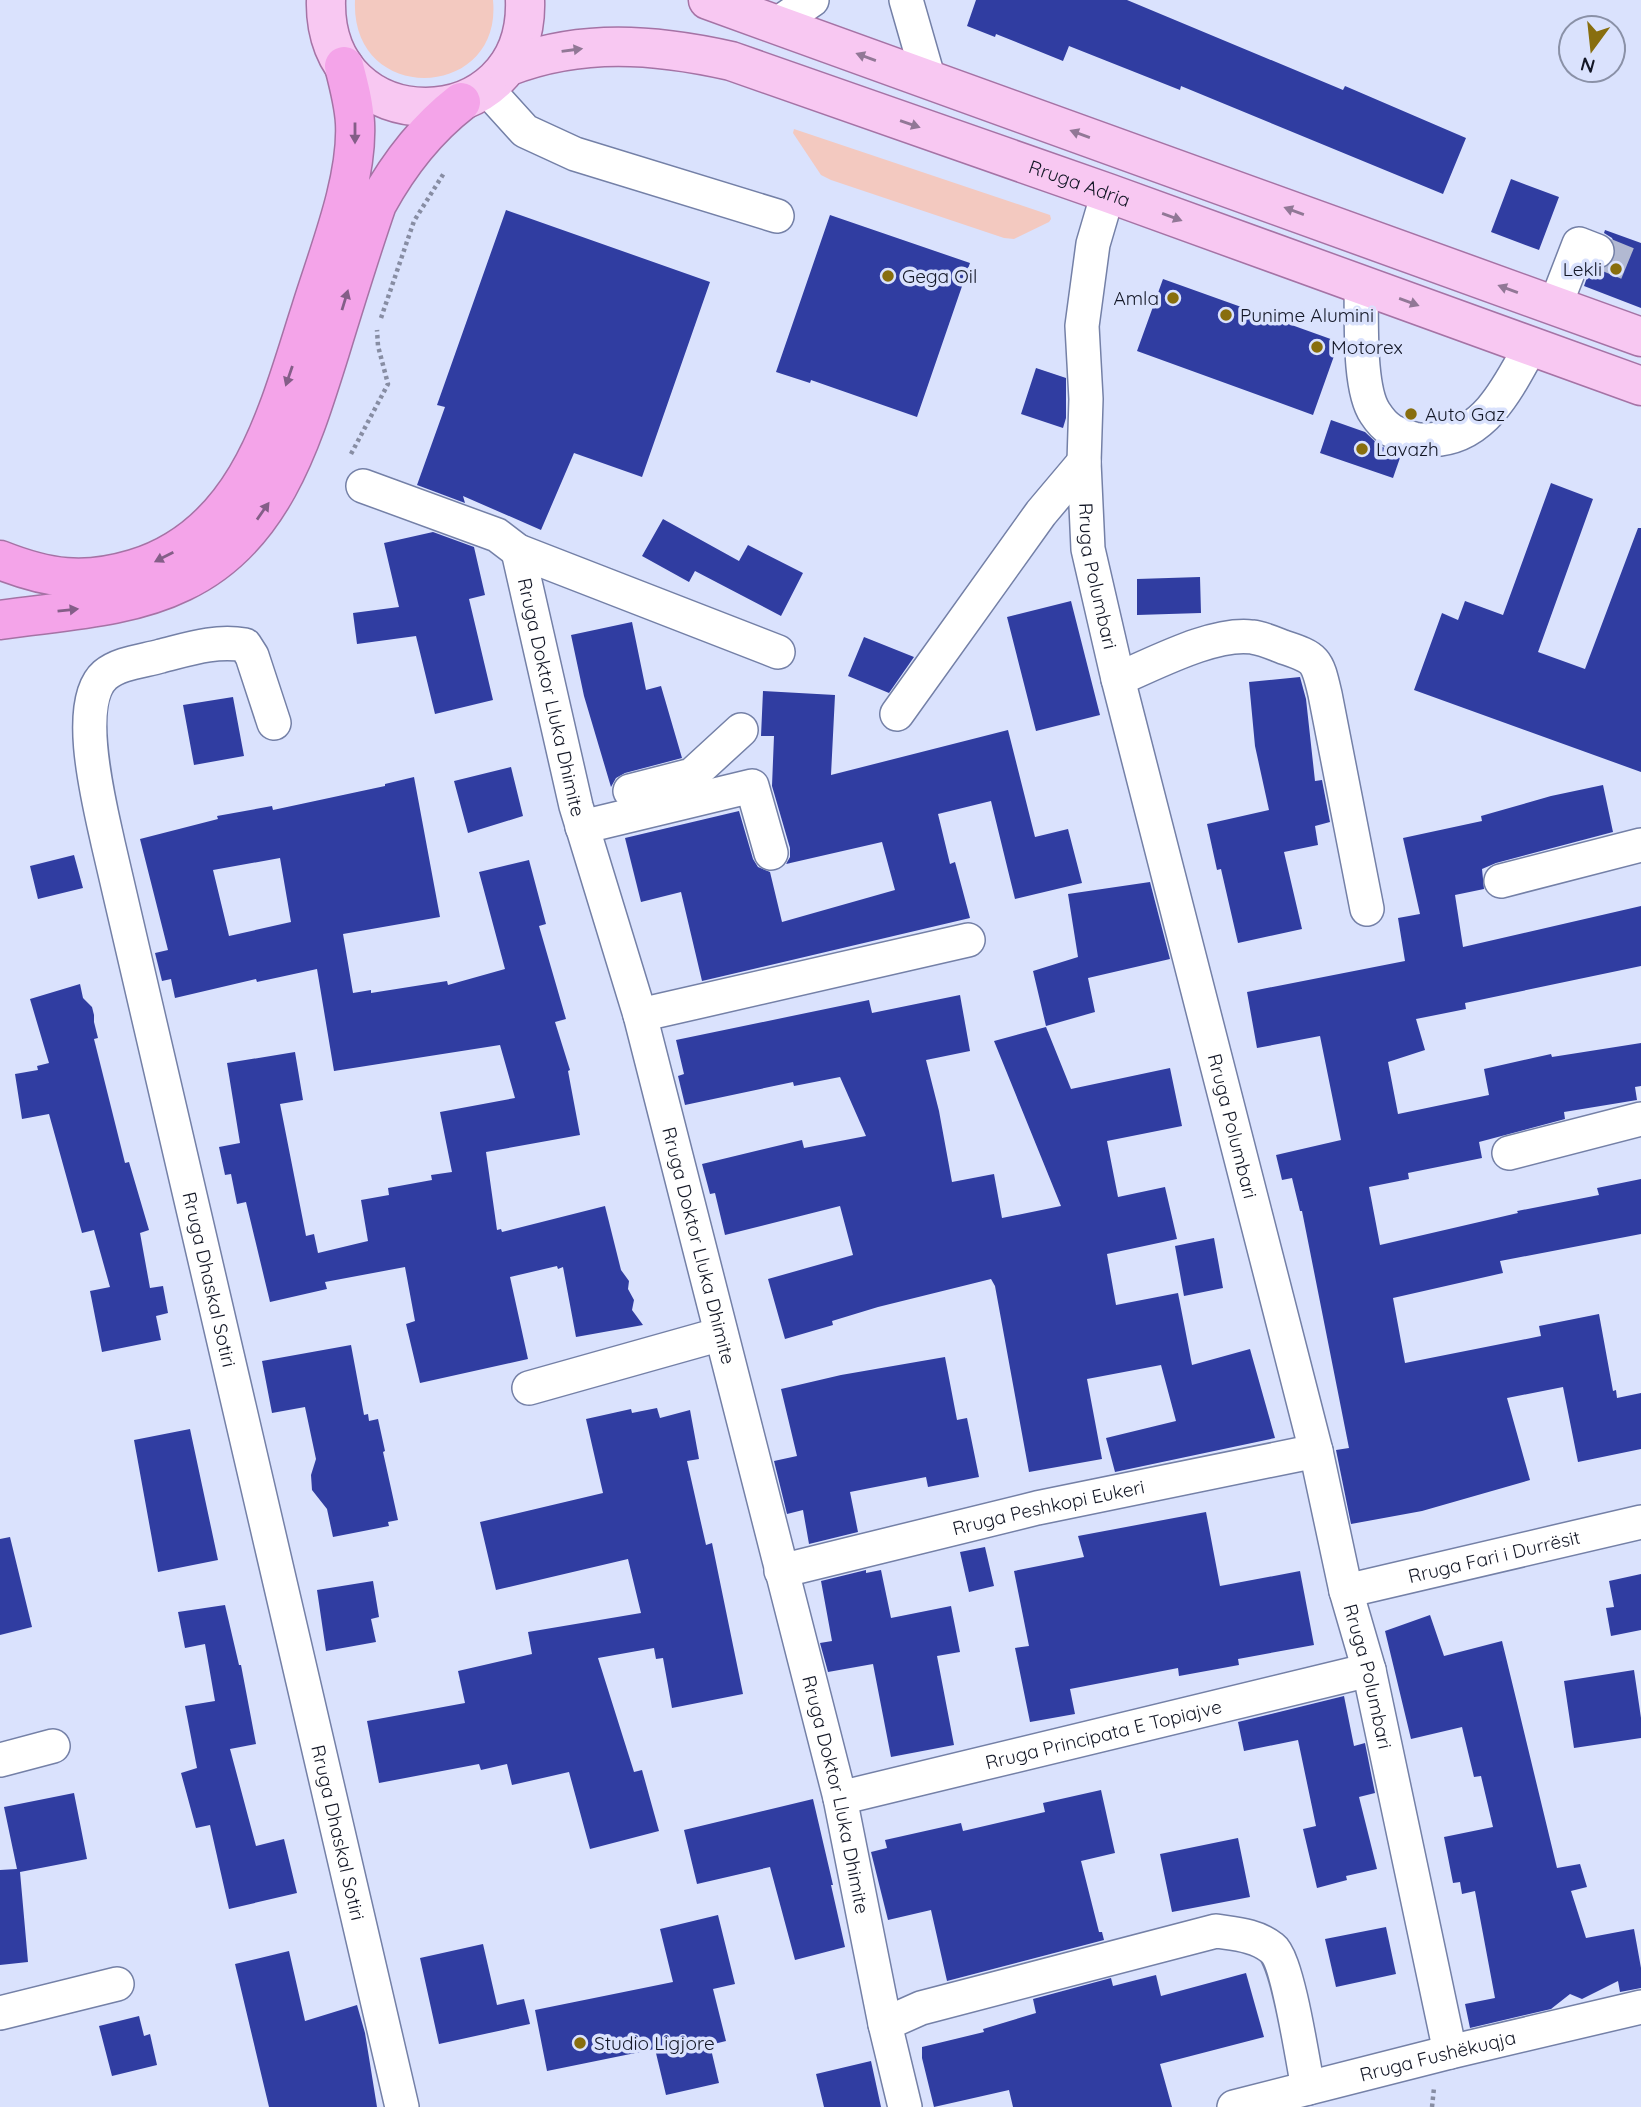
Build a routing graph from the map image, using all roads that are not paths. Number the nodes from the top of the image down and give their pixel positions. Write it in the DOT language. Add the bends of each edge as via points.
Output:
graph roads {
  1 [pos="525,0"];
  2 [pos="708,0"];
  3 [pos="812,0"];
  4 [pos="906,0"];
  5 [pos="323,4"];
  6 [pos="776,25"];
  7 [pos="344,66"];
  8 [pos="929,80"];
  9 [pos="485,86"];
  10 [pos="1108,193"];
  11 [pos="777,216"];
  12 [pos="1597,251"];
  13 [pos="1361,285"];
  14 [pos="1555,306"];
  15 [pos="1641,337"];
  16 [pos="1531,346"];
  17 [pos="1641,386"];
  18 [pos="1084,463"];
  19 [pos="363,486"];
  20 [pos="517,551"];
  21 [pos="0,560"];
  22 [pos="0,620"];
  23 [pos="778,652"];
  24 [pos="1118,679"];
  25 [pos="897,714"];
  26 [pos="274,723"];
  27 [pos="741,730"];
  28 [pos="579,816"];
  29 [pos="1641,845"];
  30 [pos="771,853"];
  31 [pos="1501,881"];
  32 [pos="1367,909"];
  33 [pos="968,940"];
  34 [pos="640,1015"];
  35 [pos="1641,1119"];
  36 [pos="1509,1153"];
  37 [pos="721,1334"];
  38 [pos="529,1388"];
  39 [pos="1316,1451"];
  40 [pos="1641,1522"];
  41 [pos="781,1571"];
  42 [pos="1346,1591"];
  43 [pos="1369,1670"];
  44 [pos="53,1746"];
  45 [pos="0,1760"];
  46 [pos="840,1798"];
  47 [pos="117,1984"];
  48 [pos="1641,2007"];
  49 [pos="0,2013"];
  50 [pos="885,2024"];
  51 [pos="1450,2052"];
  52 [pos="1308,2088"];
  53 [pos="402,2107"];
  54 [pos="905,2107"];
  55 [pos="1234,2107"];
  1 -- 9 [label="main road" via="520,41"];
  2 -- 6 [label="main road"];
  3 -- 6 [label="street"];
  4 -- 8 [label="street"];
  5 -- 7 [label="main road" via="330,40"];
  8 -- 6 [label="main road, one-way"];
  7 -- 9 [label="main road, Rruga Adria" via="376,96 403,106 432,108"];
  7 -- 21 [label="highway, one-way" via="355,123 345,196 289,379 235,496 189,544 150,564 113,575 74,579 33,573"];
  14 -- 8 [label="main road, one-way"];
  9 -- 10 [label="main road, Rruga Adria, one-way" via="529,58 599,46 697,53"];
  9 -- 11 [label="street" via="525,131 575,155"];
  22 -- 9 [label="highway, one-way" via="89,608 158,592 213,564 243,537 278,487 304,430 377,204 416,144 438,120"];
  10 -- 13 [label="main road, Rruga Adria, one-way"];
  10 -- 18 [label="street, Rruga Polumbari" via="1093,244 1082,326"];
  12 -- 14 [label="street" via="1579,244"];
  13 -- 16 [label="main road, Rruga Adria, one-way"];
  13 -- 16 [label="street" via="1366,393 1374,413 1393,433 1422,441 1469,430 1508,386"];
  14 -- 15 [label="main road"];
  16 -- 17 [label="main road, Rruga Adria"];
  18 -- 24 [label="street, Rruga Polumbari" via="1088,549"];
  18 -- 25 [label="street" via="1041,513"];
  19 -- 20 [label="street, Rruga Doktor Lluka Dhimite" via="497,535"];
  20 -- 23 [label="street"];
  20 -- 28 [label="street, Rruga Doktor Lluka Dhimite"];
  24 -- 32 [label="street" via="1200,645 1235,637 1253,637 1308,654 1319,667"];
  24 -- 39 [label="street, Rruga Polumbari"];
  26 -- 53 [label="street, Rruga Dhaskal Sotiri" via="245,645 214,643 127,665 105,675 90,710 95,781 108,843"];
  27 -- 28 [label="street" via="692,775"];
  28 -- 30 [label="street" via="607,820 752,786"];
  28 -- 34 [label="street, Rruga Doktor Lluka Dhimite"];
  29 -- 31 [label="street"];
  33 -- 34 [label="street"];
  34 -- 37 [label="street, Rruga Doktor Lluka Dhimite"];
  35 -- 36 [label="street"];
  37 -- 38 [label="street"];
  37 -- 41 [label="street, Rruga Doktor Lluka Dhimite"];
  39 -- 41 [label="street, Rruga Peshkopi Eukeri" via="1037,1508"];
  39 -- 42 [label="street, Rruga Polumbari"];
  40 -- 42 [label="street, Rruga Fari i Durrësit"];
  41 -- 46 [label="street, Rruga Doktor Lluka Dhimite"];
  42 -- 43 [label="street, Rruga Polumbari"];
  43 -- 46 [label="street, Rruga Principata E Topiajve"];
  43 -- 51 [label="street, Rruga Polumbari"];
  44 -- 45 [label="street"];
  46 -- 50 [label="street, Rruga Doktor Lluka Dhimite"];
  47 -- 49 [label="street"];
  48 -- 51 [label="street, Rruga Fushëkuqja"];
  50 -- 52 [label="street" via="921,2008 1216,1931 1256,1938 1275,1949 1285,1972"];
  50 -- 54 [label="street, Rruga Doktor Lluka Dhimite"];
  51 -- 52 [label="street, Rruga Fushëkuqja"];
  52 -- 55 [label="street, Rruga Fushëkuqja"];
}
